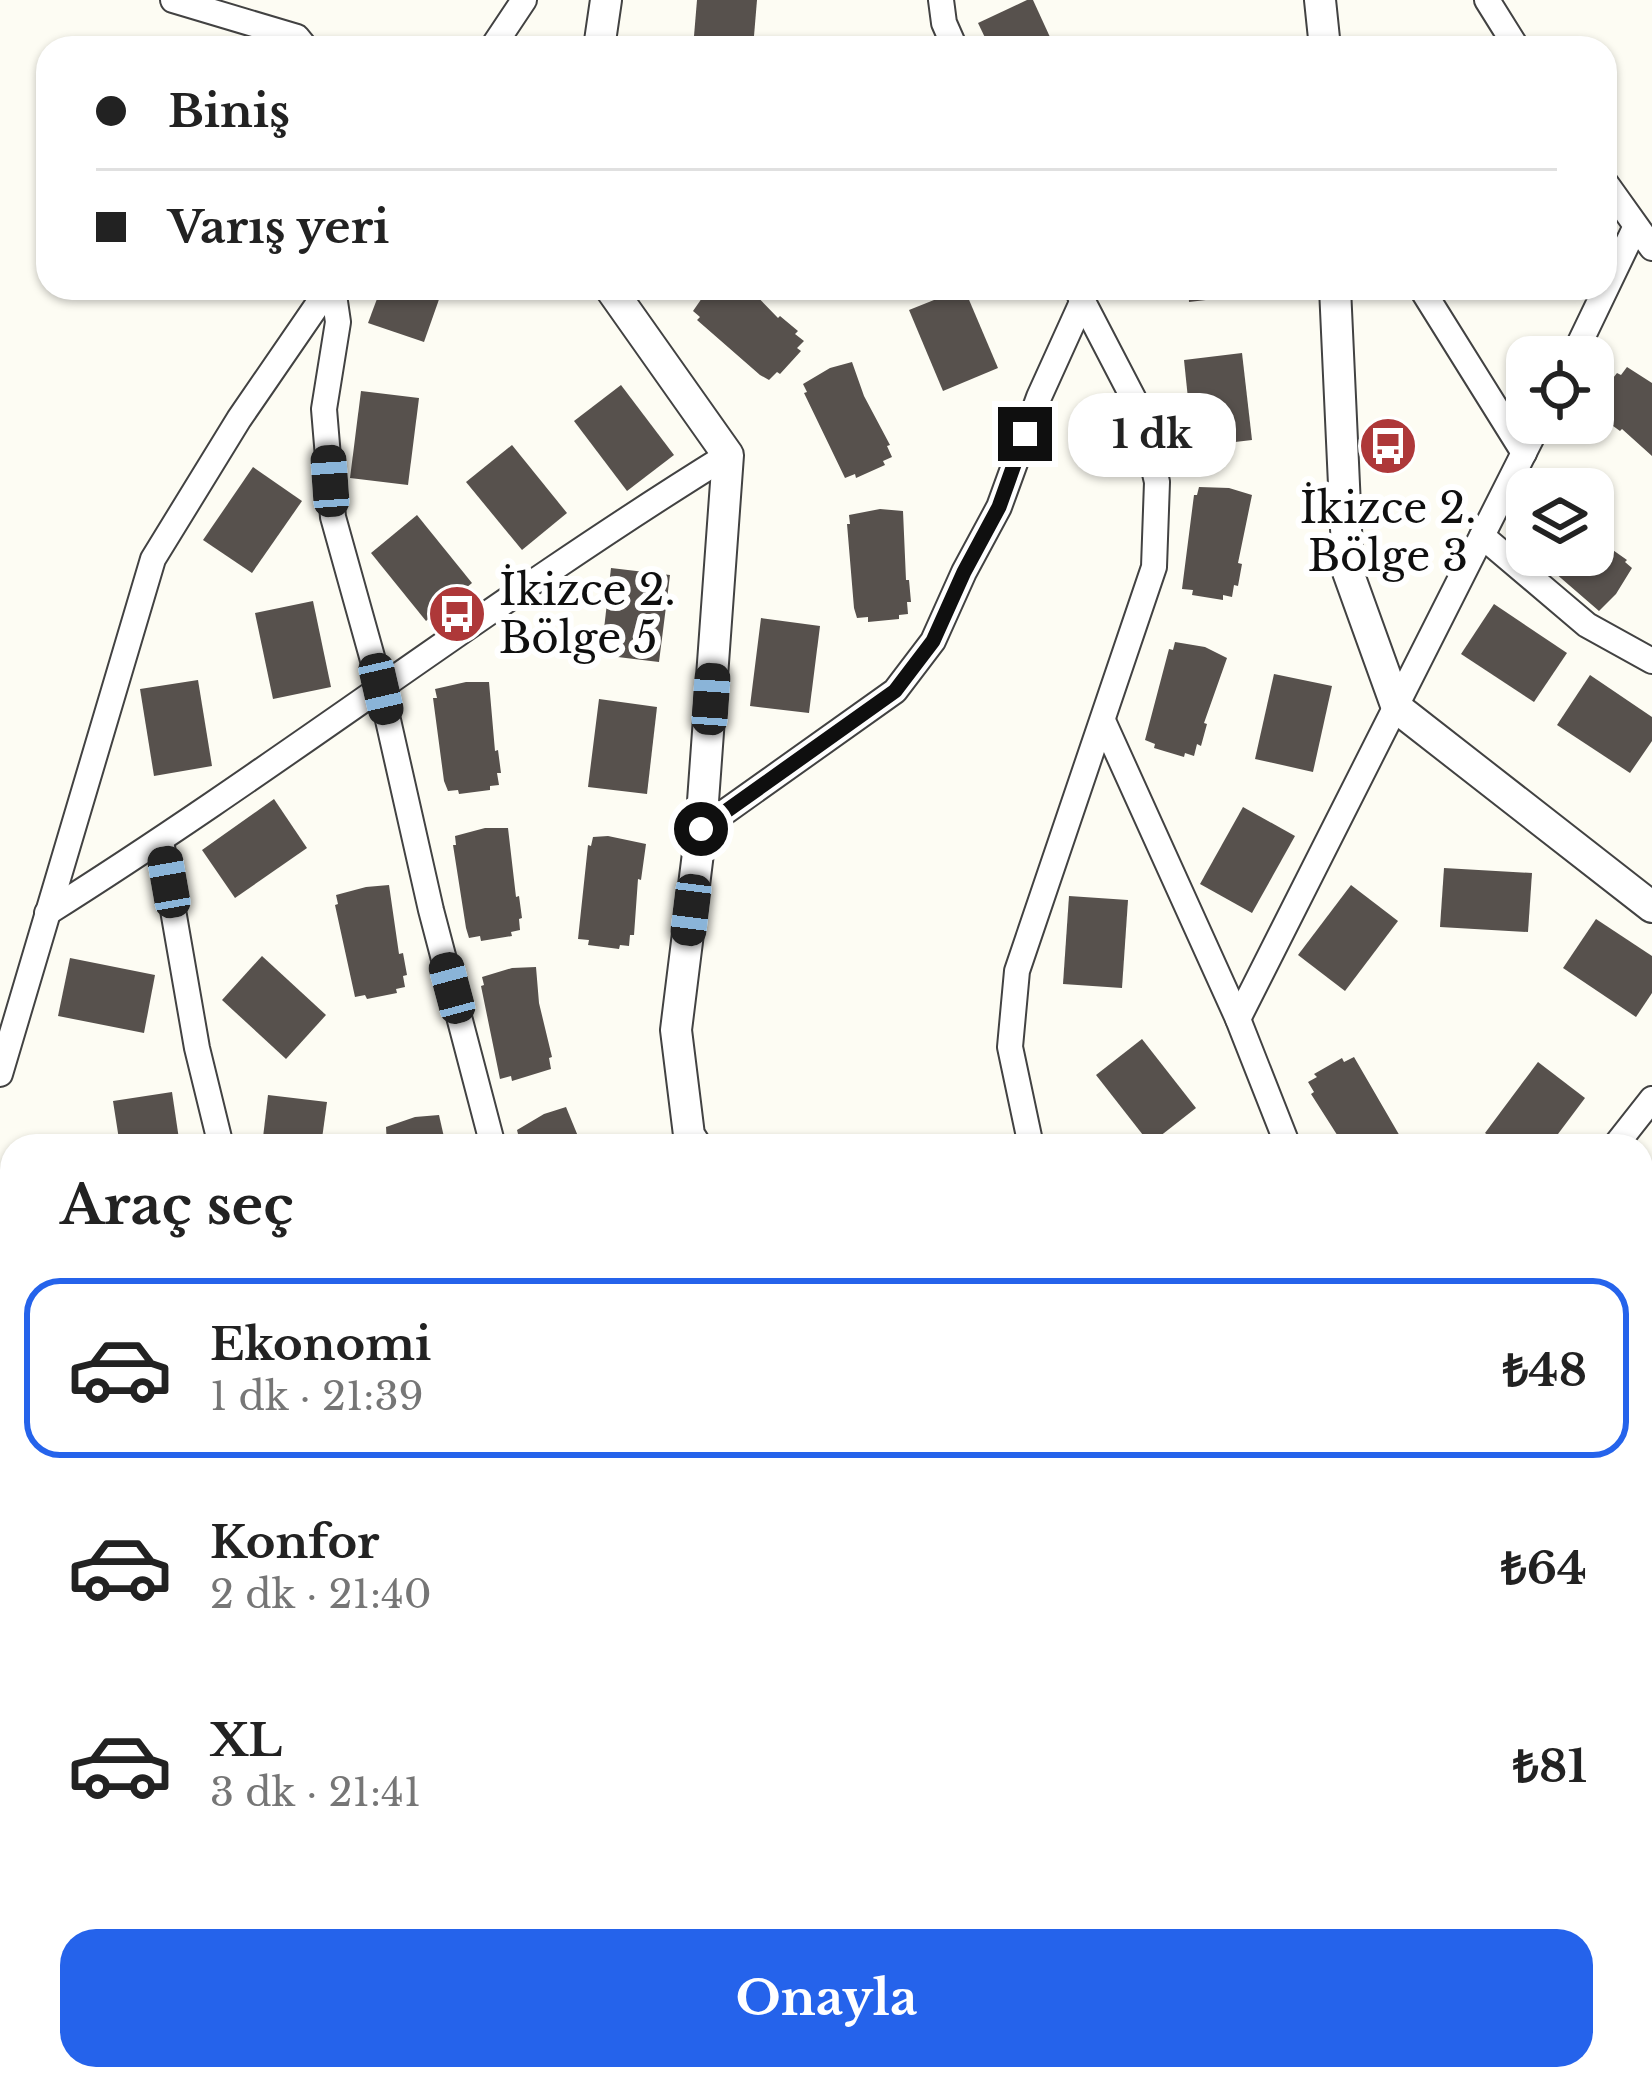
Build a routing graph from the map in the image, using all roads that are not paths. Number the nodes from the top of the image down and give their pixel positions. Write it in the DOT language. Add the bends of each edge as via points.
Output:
graph roads {
  1 [pos="173,0"];
  2 [pos="524,0"];
  3 [pos="606,0"];
  4 [pos="941,0"];
  5 [pos="1320,0"];
  6 [pos="1487,0"];
  7 [pos="294,36"];
  8 [pos="500,36"];
  9 [pos="601,36"];
  10 [pos="950,36"];
  11 [pos="1324,36"];
  12 [pos="1510,36"];
  13 [pos="1617,200"];
  14 [pos="1635,228"];
  15 [pos="1652,248"];
  16 [pos="1617,265"];
  17 [pos="322,300"];
  18 [pos="333,300"];
  19 [pos="618,300"];
  20 [pos="1077,300"];
  21 [pos="1082,300"];
  22 [pos="1336,300"];
  23 [pos="1428,300"];
  24 [pos="1600,300"];
  25 [pos="1583,336"];
  26 [pos="1528,444"];
  27 [pos="1524,453"];
  28 [pos="728,455"];
  29 [pos="1482,536"];
  30 [pos="1652,661"];
  31 [pos="381,689"];
  32 [pos="1397,708"];
  33 [pos="1104,723"];
  34 [pos="701,829"];
  35 [pos="161,841"];
  36 [pos="1652,907"];
  37 [pos="47,913"];
  38 [pos="1238,1019"];
  39 [pos="0,1074"];
  40 [pos="1652,1099"];
  41 [pos="218,1134"];
  42 [pos="490,1134"];
  43 [pos="688,1134"];
  44 [pos="1028,1134"];
  45 [pos="1283,1134"];
  46 [pos="1624,1134"];
  1 -- 7 [label="street"];
  2 -- 8 [label="street"];
  3 -- 9 [label="street"];
  4 -- 10 [label="street"];
  5 -- 11 [label="street"];
  6 -- 12 [label="street"];
  13 -- 14 [label="street"];
  14 -- 15 [label="street"];
  14 -- 16 [label="street"];
  17 -- 37 [label="street" via="153,559"];
  18 -- 31 [label="street" via="338,322 324,410 333,517"];
  19 -- 28 [label="street"];
  20 -- 34 [label="street" via="999,507 933,641 895,691"];
  21 -- 33 [label="street" via="1141,413 1157,482 1154,567"];
  22 -- 32 [label="street" via="1348,572"];
  23 -- 27 [label="street"];
  24 -- 25 [label="street"];
  26 -- 27 [label="street"];
  27 -- 29 [label="street"];
  28 -- 31 [label="street"];
  28 -- 34 [label="street"];
  29 -- 30 [label="street" via="1588,625"];
  29 -- 32 [label="street"];
  31 -- 35 [label="street"];
  31 -- 42 [label="street"];
  32 -- 36 [label="street"];
  32 -- 38 [label="street"];
  33 -- 38 [label="street"];
  33 -- 44 [label="street" via="1017,971 1010,1047"];
  34 -- 43 [label="street" via="676,1030"];
  35 -- 37 [label="street"];
  35 -- 41 [label="street"];
  37 -- 39 [label="street"];
  38 -- 45 [label="street"];
  40 -- 46 [label="street"];
}
